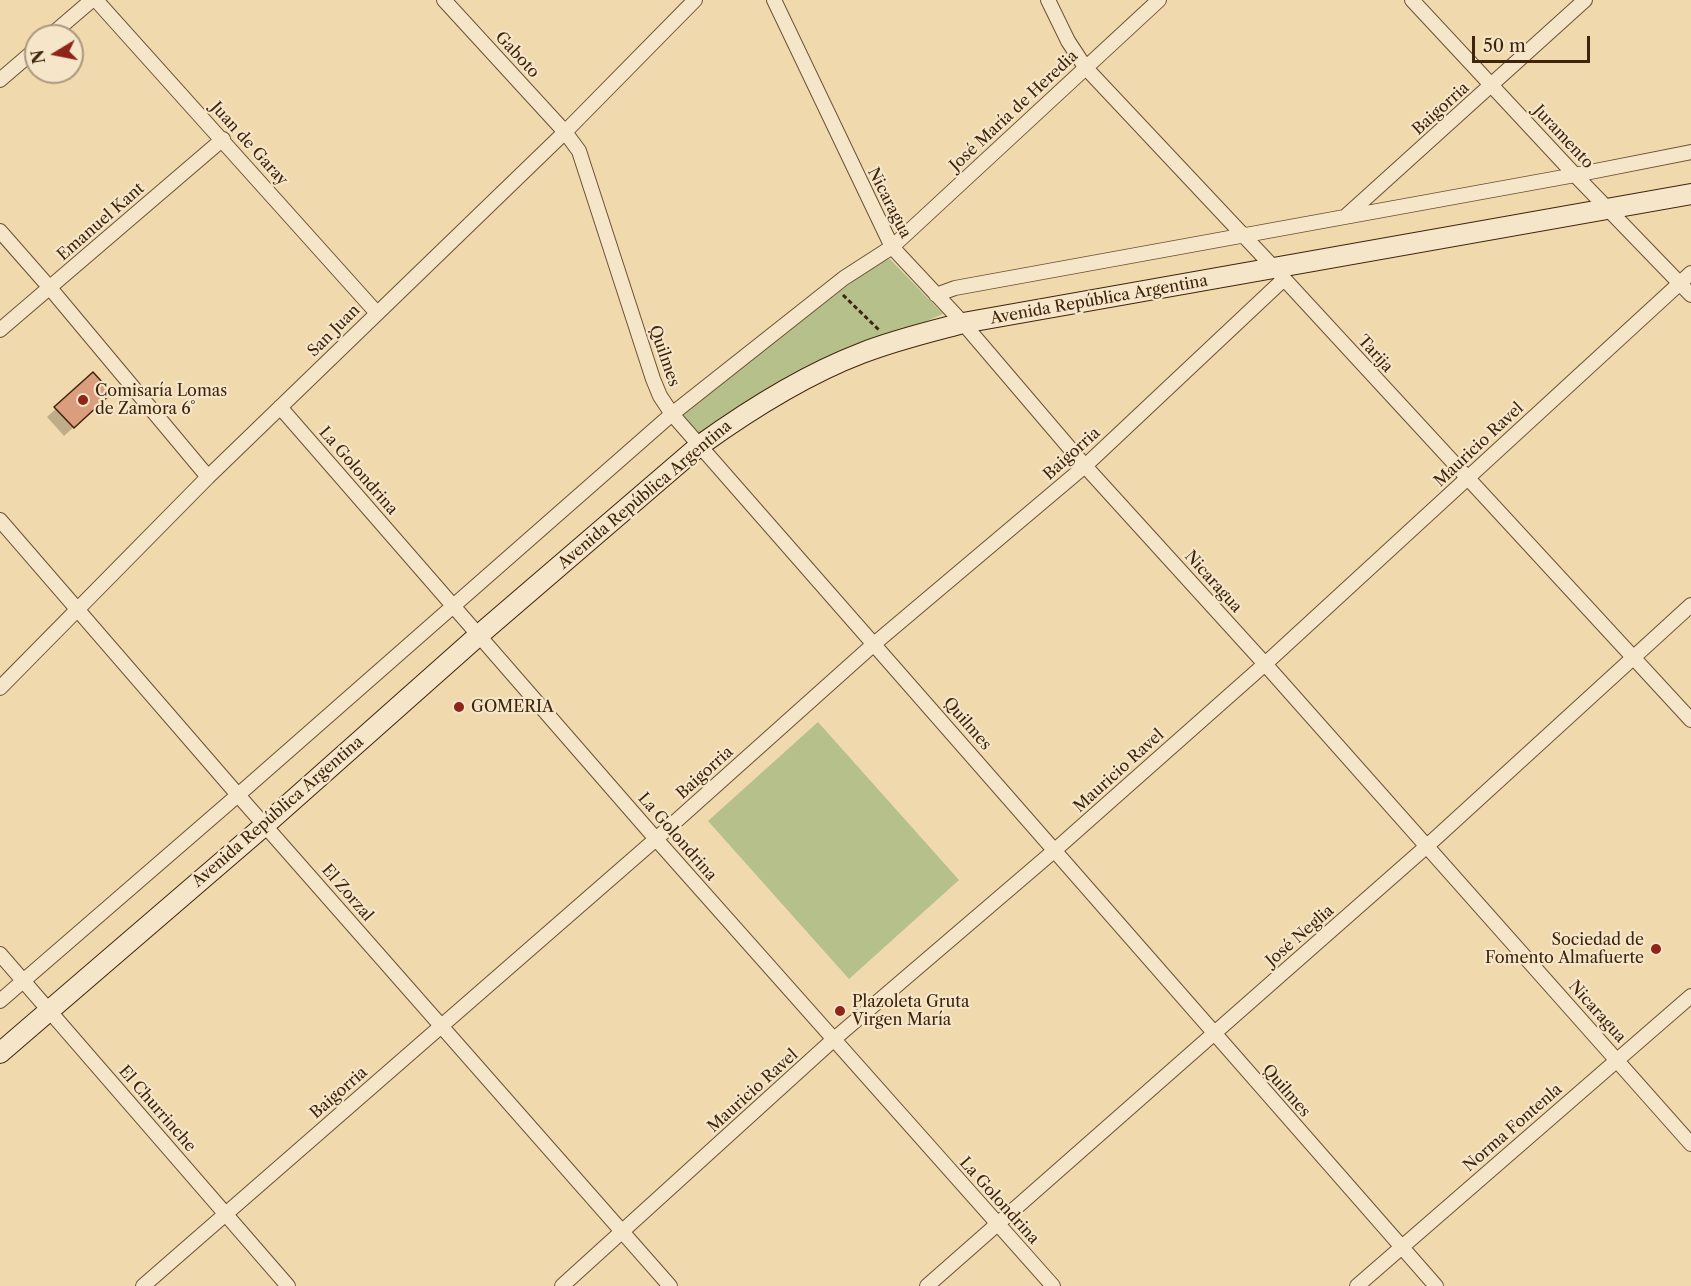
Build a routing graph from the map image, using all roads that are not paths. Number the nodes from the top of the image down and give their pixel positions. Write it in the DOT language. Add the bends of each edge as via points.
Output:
graph roads {
  1 [pos="94,0"];
  2 [pos="444,0"];
  3 [pos="695,0"];
  4 [pos="774,0"];
  5 [pos="1048,0"];
  6 [pos="1160,0"];
  7 [pos="1412,0"];
  8 [pos="1585,0"];
  9 [pos="65,24"];
  10 [pos="24,59"];
  11 [pos="1086,67"];
  12 [pos="0,80"];
  13 [pos="1492,85"];
  14 [pos="565,132"];
  15 [pos="223,139"];
  16 [pos="1691,152"];
  17 [pos="1575,175"];
  18 [pos="1691,194"];
  19 [pos="1609,209"];
  20 [pos="1345,218"];
  21 [pos="0,231"];
  22 [pos="1243,235"];
  23 [pos="892,247"];
  24 [pos="1691,273"];
  25 [pos="1280,274"];
  26 [pos="1680,283"];
  27 [pos="50,288"];
  28 [pos="936,295"];
  29 [pos="1691,295"];
  30 [pos="376,312"];
  31 [pos="963,323"];
  32 [pos="0,330"];
  33 [pos="280,407"];
  34 [pos="672,414"];
  35 [pos="699,446"];
  36 [pos="1085,466"];
  37 [pos="208,477"];
  38 [pos="1467,479"];
  39 [pos="0,520"];
  40 [pos="454,606"];
  41 [pos="1691,606"];
  42 [pos="77,610"];
  43 [pos="479,635"];
  44 [pos="874,644"];
  45 [pos="1634,658"];
  46 [pos="1265,664"];
  47 [pos="0,688"];
  48 [pos="1691,720"];
  49 [pos="238,795"];
  50 [pos="265,825"];
  51 [pos="656,839"];
  52 [pos="1427,846"];
  53 [pos="1055,850"];
  54 [pos="0,954"];
  55 [pos="23,980"];
  56 [pos="1691,996"];
  57 [pos="0,1001"];
  58 [pos="49,1011"];
  59 [pos="442,1025"];
  60 [pos="1214,1034"];
  61 [pos="833,1040"];
  62 [pos="0,1053"];
  63 [pos="1617,1060"];
  64 [pos="1691,1144"];
  65 [pos="226,1213"];
  66 [pos="998,1224"];
  67 [pos="622,1233"];
  68 [pos="1401,1247"];
  69 [pos="143,1286"];
  70 [pos="288,1286"];
  71 [pos="562,1286"];
  72 [pos="670,1286"];
  73 [pos="927,1286"];
  74 [pos="1053,1286"];
  75 [pos="1358,1286"];
  76 [pos="1436,1286"];
  1 -- 9 [label="street"];
  1 -- 15 [label="street, Juan de Garay"];
  2 -- 14 [label="street, Gaboto"];
  3 -- 14 [label="street, San Juan"];
  4 -- 23 [label="street, Nicaragua"];
  5 -- 11 [label="street, Tarija"];
  6 -- 11 [label="street, José María de Heredia"];
  7 -- 13 [label="street, Juramento"];
  8 -- 13 [label="street, Baigorria"];
  10 -- 12 [label="street"];
  11 -- 22 [label="street, Tarija"];
  11 -- 23 [label="street, José María de Heredia"];
  13 -- 17 [label="street, Juramento"];
  13 -- 20 [label="street, Baigorria"];
  14 -- 30 [label="street, San Juan"];
  14 -- 34 [label="street, Quilmes" via="579,151 587,172 652,379"];
  15 -- 27 [label="street, Emanuel Kant"];
  15 -- 30 [label="street, Juan de Garay"];
  16 -- 17 [label="street"];
  17 -- 19 [label="street, Juramento"];
  17 -- 20 [label="street"];
  18 -- 19 [label="main road, Avenida República Argentina"];
  19 -- 25 [label="main road, Avenida República Argentina"];
  19 -- 26 [label="street, Juramento"];
  20 -- 22 [label="street"];
  21 -- 27 [label="street"];
  22 -- 25 [label="street, Tarija"];
  22 -- 28 [label="street" via="955,288"];
  23 -- 28 [label="street, Nicaragua"];
  23 -- 34 [label="street" via="844,278"];
  24 -- 26 [label="street, Mauricio Ravel"];
  25 -- 31 [label="main road, Avenida República Argentina"];
  25 -- 36 [label="street, Baigorria"];
  25 -- 38 [label="street, Tarija"];
  26 -- 29 [label="street, Juramento"];
  26 -- 38 [label="street, Mauricio Ravel"];
  27 -- 32 [label="street, Emanuel Kant"];
  27 -- 37 [label="street"];
  28 -- 31 [label="street, Nicaragua"];
  30 -- 33 [label="street, San Juan"];
  31 -- 35 [label="main road, Avenida República Argentina" via="860,354 769,399"];
  31 -- 36 [label="street, Nicaragua"];
  33 -- 37 [label="street, San Juan"];
  33 -- 40 [label="street, La Golondrina"];
  34 -- 35 [label="street, Quilmes"];
  34 -- 40 [label="street"];
  35 -- 43 [label="main road, Avenida República Argentina"];
  35 -- 44 [label="street, Quilmes"];
  36 -- 44 [label="street, Baigorria"];
  36 -- 46 [label="street, Nicaragua"];
  37 -- 42 [label="street, San Juan"];
  38 -- 45 [label="street, Tarija"];
  38 -- 46 [label="street, Mauricio Ravel"];
  39 -- 42 [label="street, El Zorzal"];
  40 -- 43 [label="street, La Golondrina"];
  40 -- 49 [label="street"];
  41 -- 45 [label="street, José Neglia"];
  42 -- 47 [label="street, San Juan"];
  42 -- 49 [label="street, El Zorzal"];
  43 -- 50 [label="main road, Avenida República Argentina"];
  43 -- 51 [label="street, La Golondrina"];
  44 -- 51 [label="street, Baigorria"];
  44 -- 53 [label="street, Quilmes"];
  45 -- 48 [label="street, Tarija"];
  45 -- 52 [label="street, José Neglia"];
  46 -- 52 [label="street, Nicaragua"];
  46 -- 53 [label="street, Mauricio Ravel"];
  49 -- 50 [label="street, El Zorzal"];
  49 -- 55 [label="street"];
  50 -- 58 [label="main road, Avenida República Argentina"];
  50 -- 59 [label="street, El Zorzal"];
  51 -- 59 [label="street, Baigorria"];
  51 -- 61 [label="street, La Golondrina"];
  52 -- 60 [label="street, José Neglia"];
  52 -- 63 [label="street, Nicaragua"];
  53 -- 60 [label="street, Quilmes"];
  53 -- 61 [label="street, Mauricio Ravel"];
  54 -- 55 [label="street, El Churrinche"];
  55 -- 57 [label="street"];
  55 -- 58 [label="street, El Churrinche"];
  56 -- 63 [label="street, Norma Fontenla"];
  58 -- 62 [label="main road, Avenida República Argentina"];
  58 -- 65 [label="street, El Churrinche"];
  59 -- 65 [label="street, Baigorria"];
  59 -- 67 [label="street, El Zorzal"];
  60 -- 66 [label="street, José Neglia"];
  60 -- 68 [label="street, Quilmes"];
  61 -- 66 [label="street, La Golondrina"];
  61 -- 67 [label="street, Mauricio Ravel"];
  63 -- 64 [label="street, Nicaragua"];
  63 -- 68 [label="street, Norma Fontenla"];
  65 -- 69 [label="street, Baigorria"];
  65 -- 70 [label="street, El Churrinche"];
  66 -- 73 [label="street, José Neglia"];
  66 -- 74 [label="street, La Golondrina"];
  67 -- 71 [label="street, Mauricio Ravel"];
  67 -- 72 [label="street, El Zorzal"];
  68 -- 75 [label="street, Norma Fontenla"];
  68 -- 76 [label="street, Quilmes"];
}
